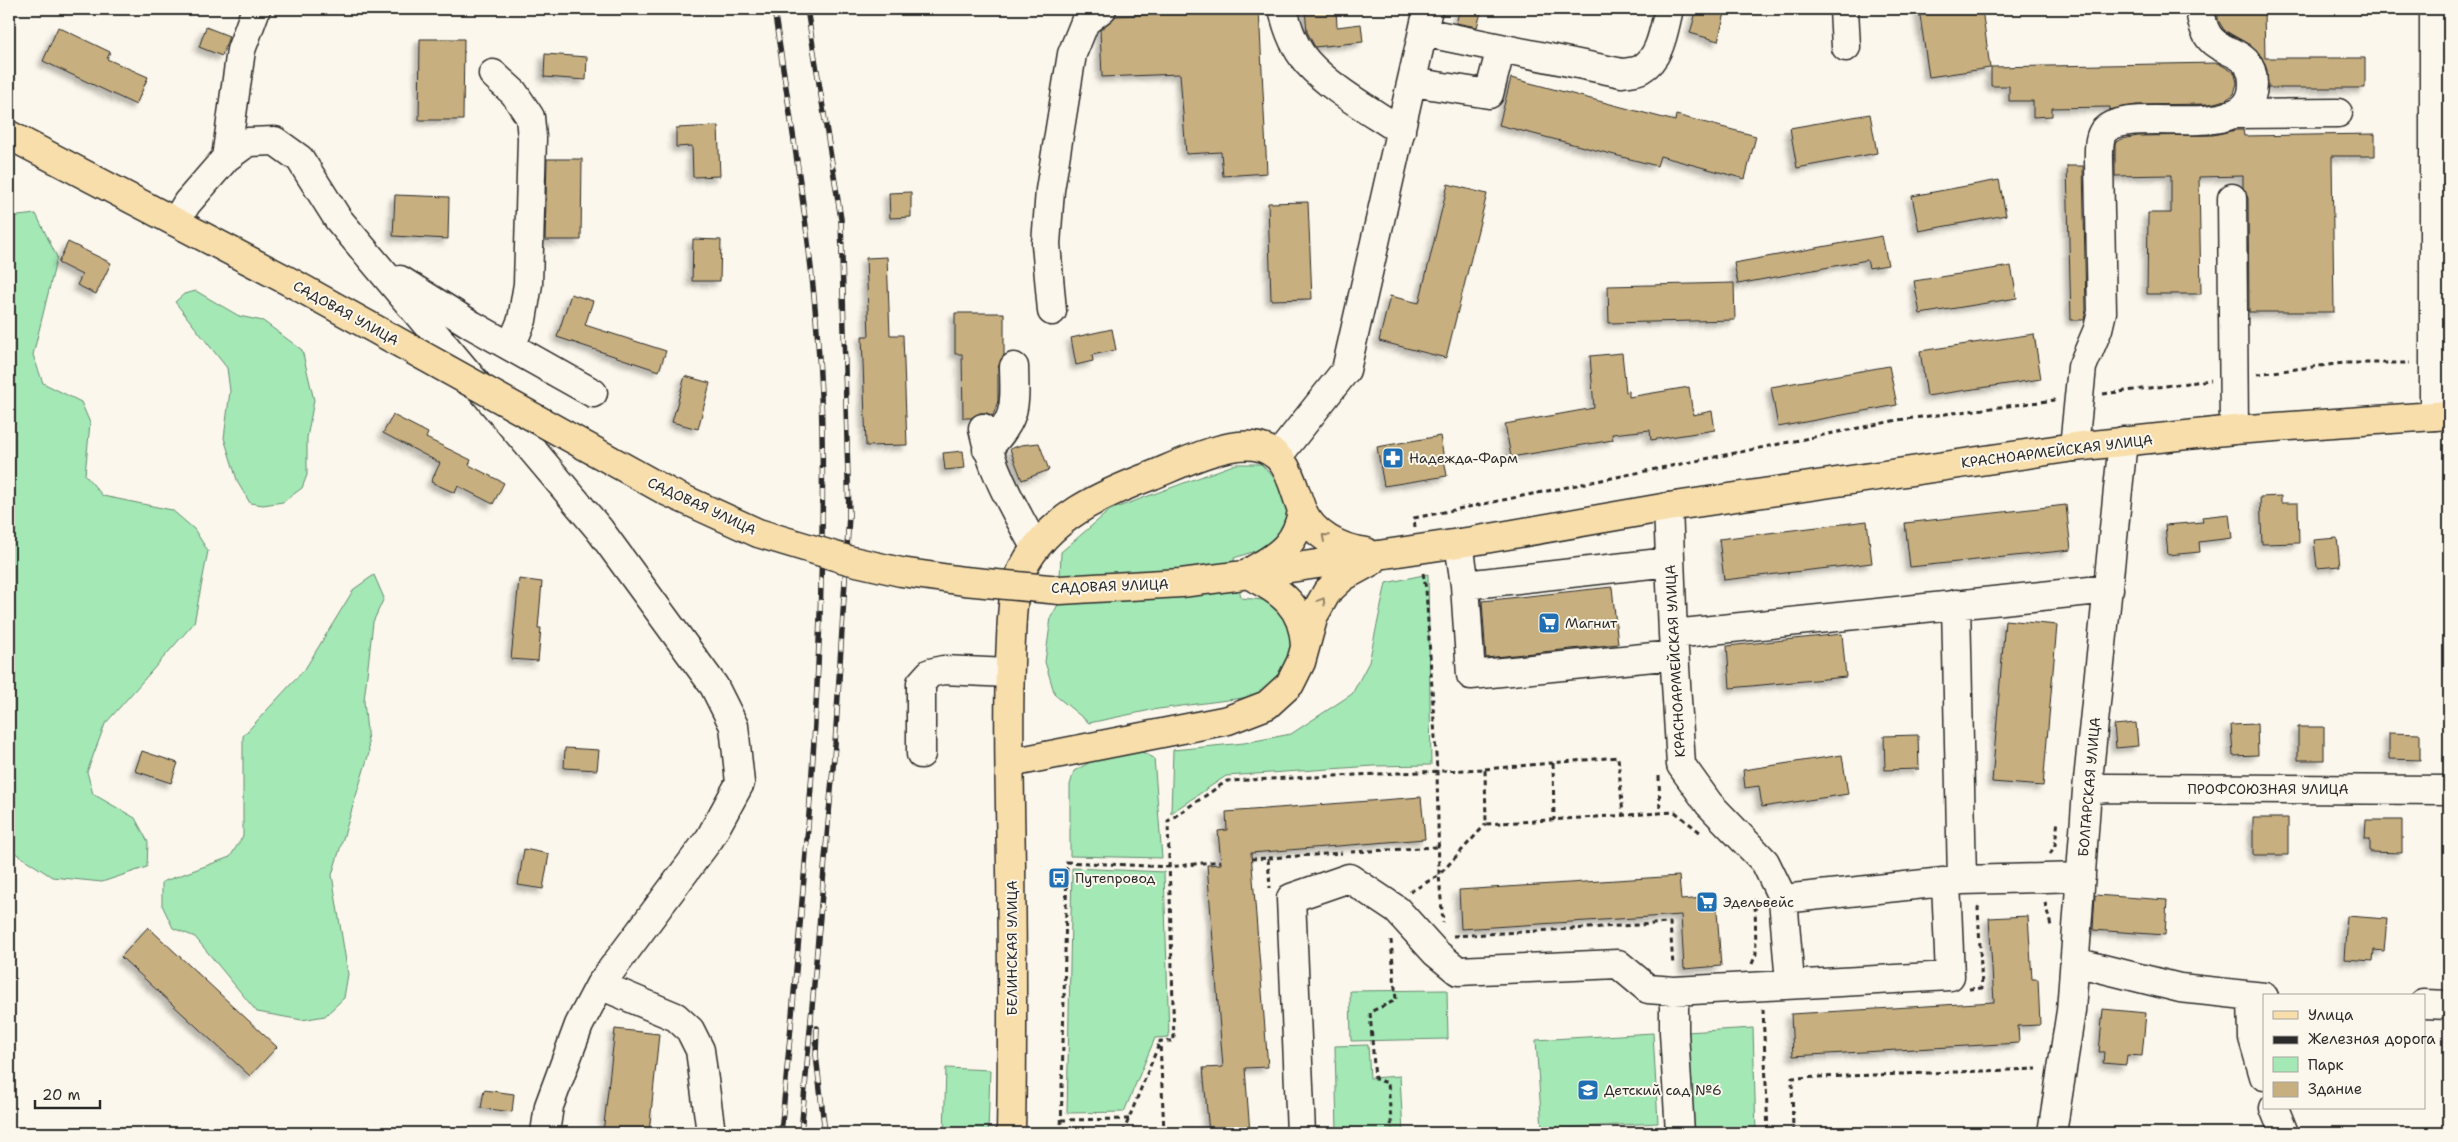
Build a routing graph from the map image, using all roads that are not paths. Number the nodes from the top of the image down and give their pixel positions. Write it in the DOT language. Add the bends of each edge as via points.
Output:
graph roads {
  1 [pos="256,9"];
  2 [pos="1102,9"];
  3 [pos="1283,9"];
  4 [pos="1669,9"];
  5 [pos="1844,9"];
  6 [pos="2200,9"];
  7 [pos="2434,9"];
  8 [pos="1426,21"];
  9 [pos="1846,47"];
  10 [pos="1501,48"];
  11 [pos="493,74"];
  12 [pos="1411,86"];
  13 [pos="2338,113"];
  14 [pos="2232,114"];
  15 [pos="1401,131"];
  16 [pos="9,135"];
  17 [pos="226,158"];
  18 [pos="2232,198"];
  19 [pos="176,221"];
  20 [pos="380,267"];
  21 [pos="1052,311"];
  22 [pos="511,346"];
  23 [pos="1014,367"];
  24 [pos="593,394"];
  25 [pos="2441,416"];
  26 [pos="2234,430"];
  27 [pos="2123,441"];
  28 [pos="2074,447"];
  29 [pos="1278,456"];
  30 [pos="1668,507"];
  31 [pos="1302,512"];
  32 [pos="1466,542"];
  33 [pos="1034,548"];
  34 [pos="1388,553"];
  35 [pos="1669,562"];
  36 [pos="1242,575"];
  37 [pos="1465,585"];
  38 [pos="2109,589"];
  39 [pos="1956,604"];
  40 [pos="1673,644"];
  41 [pos="1305,646"];
  42 [pos="1009,673"];
  43 [pos="921,754"];
  44 [pos="1010,763"];
  45 [pos="2088,790"];
  46 [pos="2449,790"];
  47 [pos="2081,877"];
  48 [pos="1954,881"];
  49 [pos="1782,899"];
  50 [pos="2075,962"];
  51 [pos="1674,982"];
  52 [pos="1790,983"];
  53 [pos="600,985"];
  54 [pos="2258,997"];
  55 [pos="2426,1004"];
  56 [pos="2449,1005"];
  57 [pos="2263,1073"];
  58 [pos="2275,1110"];
  59 [pos="545,1133"];
  60 [pos="711,1133"];
  61 [pos="1011,1133"];
  62 [pos="1301,1133"];
  63 [pos="1680,1133"];
  64 [pos="2052,1133"];
  65 [pos="2284,1133"];
  1 -- 17 [label="street" via="241,50"];
  2 -- 21 [label="street" via="1085,22 1070,64 1050,190 1046,244"];
  3 -- 15 [label="street" via="1290,34 1306,61 1330,82"];
  4 -- 10 [label="street" via="1659,48 1640,70 1622,73"];
  5 -- 9 [label="street"];
  6 -- 14 [label="street" via="2207,34 2213,42 2245,60 2251,71 2251,98 2245,107"];
  7 -- 25 [label="street" via="2433,368"];
  8 -- 10 [label="street"];
  8 -- 12 [label="street"];
  10 -- 12 [label="street" via="1489,94"];
  11 -- 22 [label="street" via="514,93 530,117 532,138 528,284 522,320"];
  12 -- 15 [label="street"];
  13 -- 14 [label="street"];
  14 -- 28 [label="street" via="2209,120 2128,122 2114,125 2104,132 2099,162 2102,312 2082,367"];
  15 -- 29 [label="street" via="1346,370"];
  16 -- 19 [label="main road, САДОВАЯ УЛИЦА"];
  17 -- 19 [label="street" via="187,203"];
  17 -- 20 [label="street" via="248,142 275,141 281,145 300,159 338,220"];
  18 -- 26 [label="street"];
  19 -- 36 [label="main road, САДОВАЯ УЛИЦА, bridge" via="668,492 758,533 901,572 1060,590 1181,583"];
  20 -- 22 [label="street"];
  20 -- 53 [label="street" via="599,529 714,686 734,726 740,783 710,838"];
  22 -- 24 [label="street"];
  23 -- 33 [label="street" via="1015,401 1011,420 1002,434 985,438 1001,486"];
  25 -- 26 [label="main road, КРАСНОАРМЕЙСКАЯ УЛИЦА"];
  26 -- 27 [label="main road, КРАСНОАРМЕЙСКАЯ УЛИЦА"];
  27 -- 28 [label="main road, КРАСНОАРМЕЙСКАЯ УЛИЦА"];
  27 -- 38 [label="street, БОЛГАРСКАЯ УЛИЦА"];
  28 -- 30 [label="main road, КРАСНОАРМЕЙСКАЯ УЛИЦА"];
  29 -- 31 [label="main road" via="1295,484"];
  29 -- 33 [label="main road, БЕЛИНСКАЯ УЛИЦА" via="1252,446 1230,448 1179,464 1078,509 1058,523"];
  30 -- 32 [label="main road, КРАСНОАРМЕЙСКАЯ УЛИЦА"];
  30 -- 35 [label="street, КРАСНОАРМЕЙСКАЯ УЛИЦА"];
  34 -- 31 [label="main road, one-way" via="1358,551 1336,545"];
  31 -- 36 [label="main road" via="1293,540 1278,554"];
  32 -- 34 [label="main road, САДОВАЯ УЛИЦА"];
  32 -- 37 [label="street"];
  33 -- 42 [label="main road, БЕЛИНСКАЯ УЛИЦА" via="1020,572 1012,614"];
  34 -- 36 [label="main road, САДОВАЯ УЛИЦА"];
  41 -- 34 [label="main road, one-way" via="1314,615 1327,592 1343,577"];
  35 -- 37 [label="street"];
  35 -- 40 [label="street, КРАСНОАРМЕЙСКАЯ УЛИЦА"];
  36 -- 41 [label="main road" via="1270,587 1293,606 1301,619"];
  37 -- 40 [label="street" via="1472,675"];
  38 -- 39 [label="street"];
  38 -- 45 [label="street, БОЛГАРСКАЯ УЛИЦА"];
  39 -- 40 [label="street"];
  39 -- 48 [label="street"];
  40 -- 49 [label="street, КРАСНОАРМЕЙСКАЯ УЛИЦА" via="1682,765 1709,804 1765,862"];
  41 -- 44 [label="main road" via="1290,684 1267,705 1248,714"];
  42 -- 43 [label="street" via="944,670 930,673 921,683"];
  42 -- 44 [label="main road, БЕЛИНСКАЯ УЛИЦА"];
  44 -- 61 [label="main road, БЕЛИНСКАЯ УЛИЦА"];
  45 -- 46 [label="street, ПРОФСОЮЗНАЯ УЛИЦА"];
  45 -- 47 [label="street, БОЛГАРСКАЯ УЛИЦА"];
  47 -- 48 [label="street"];
  47 -- 50 [label="street, БОЛГАРСКАЯ УЛИЦА"];
  48 -- 49 [label="street"];
  48 -- 52 [label="street" via="1950,976"];
  49 -- 52 [label="street, КРАСНОАРМЕЙСКАЯ УЛИЦА"];
  50 -- 54 [label="street" via="2180,988"];
  50 -- 64 [label="street, БОЛГАРСКАЯ УЛИЦА" via="2072,1011"];
  51 -- 52 [label="street" via="1756,976"];
  51 -- 62 [label="street" via="1648,989 1618,964 1458,971 1436,953 1397,910 1349,878 1291,898"];
  51 -- 63 [label="street"];
  53 -- 59 [label="street" via="579,1025 549,1106"];
  53 -- 60 [label="street" via="676,1017 690,1030 700,1050"];
  54 -- 57 [label="street" via="2253,1038"];
  55 -- 56 [label="street"];
  58 -- 65 [label="street"];
}
